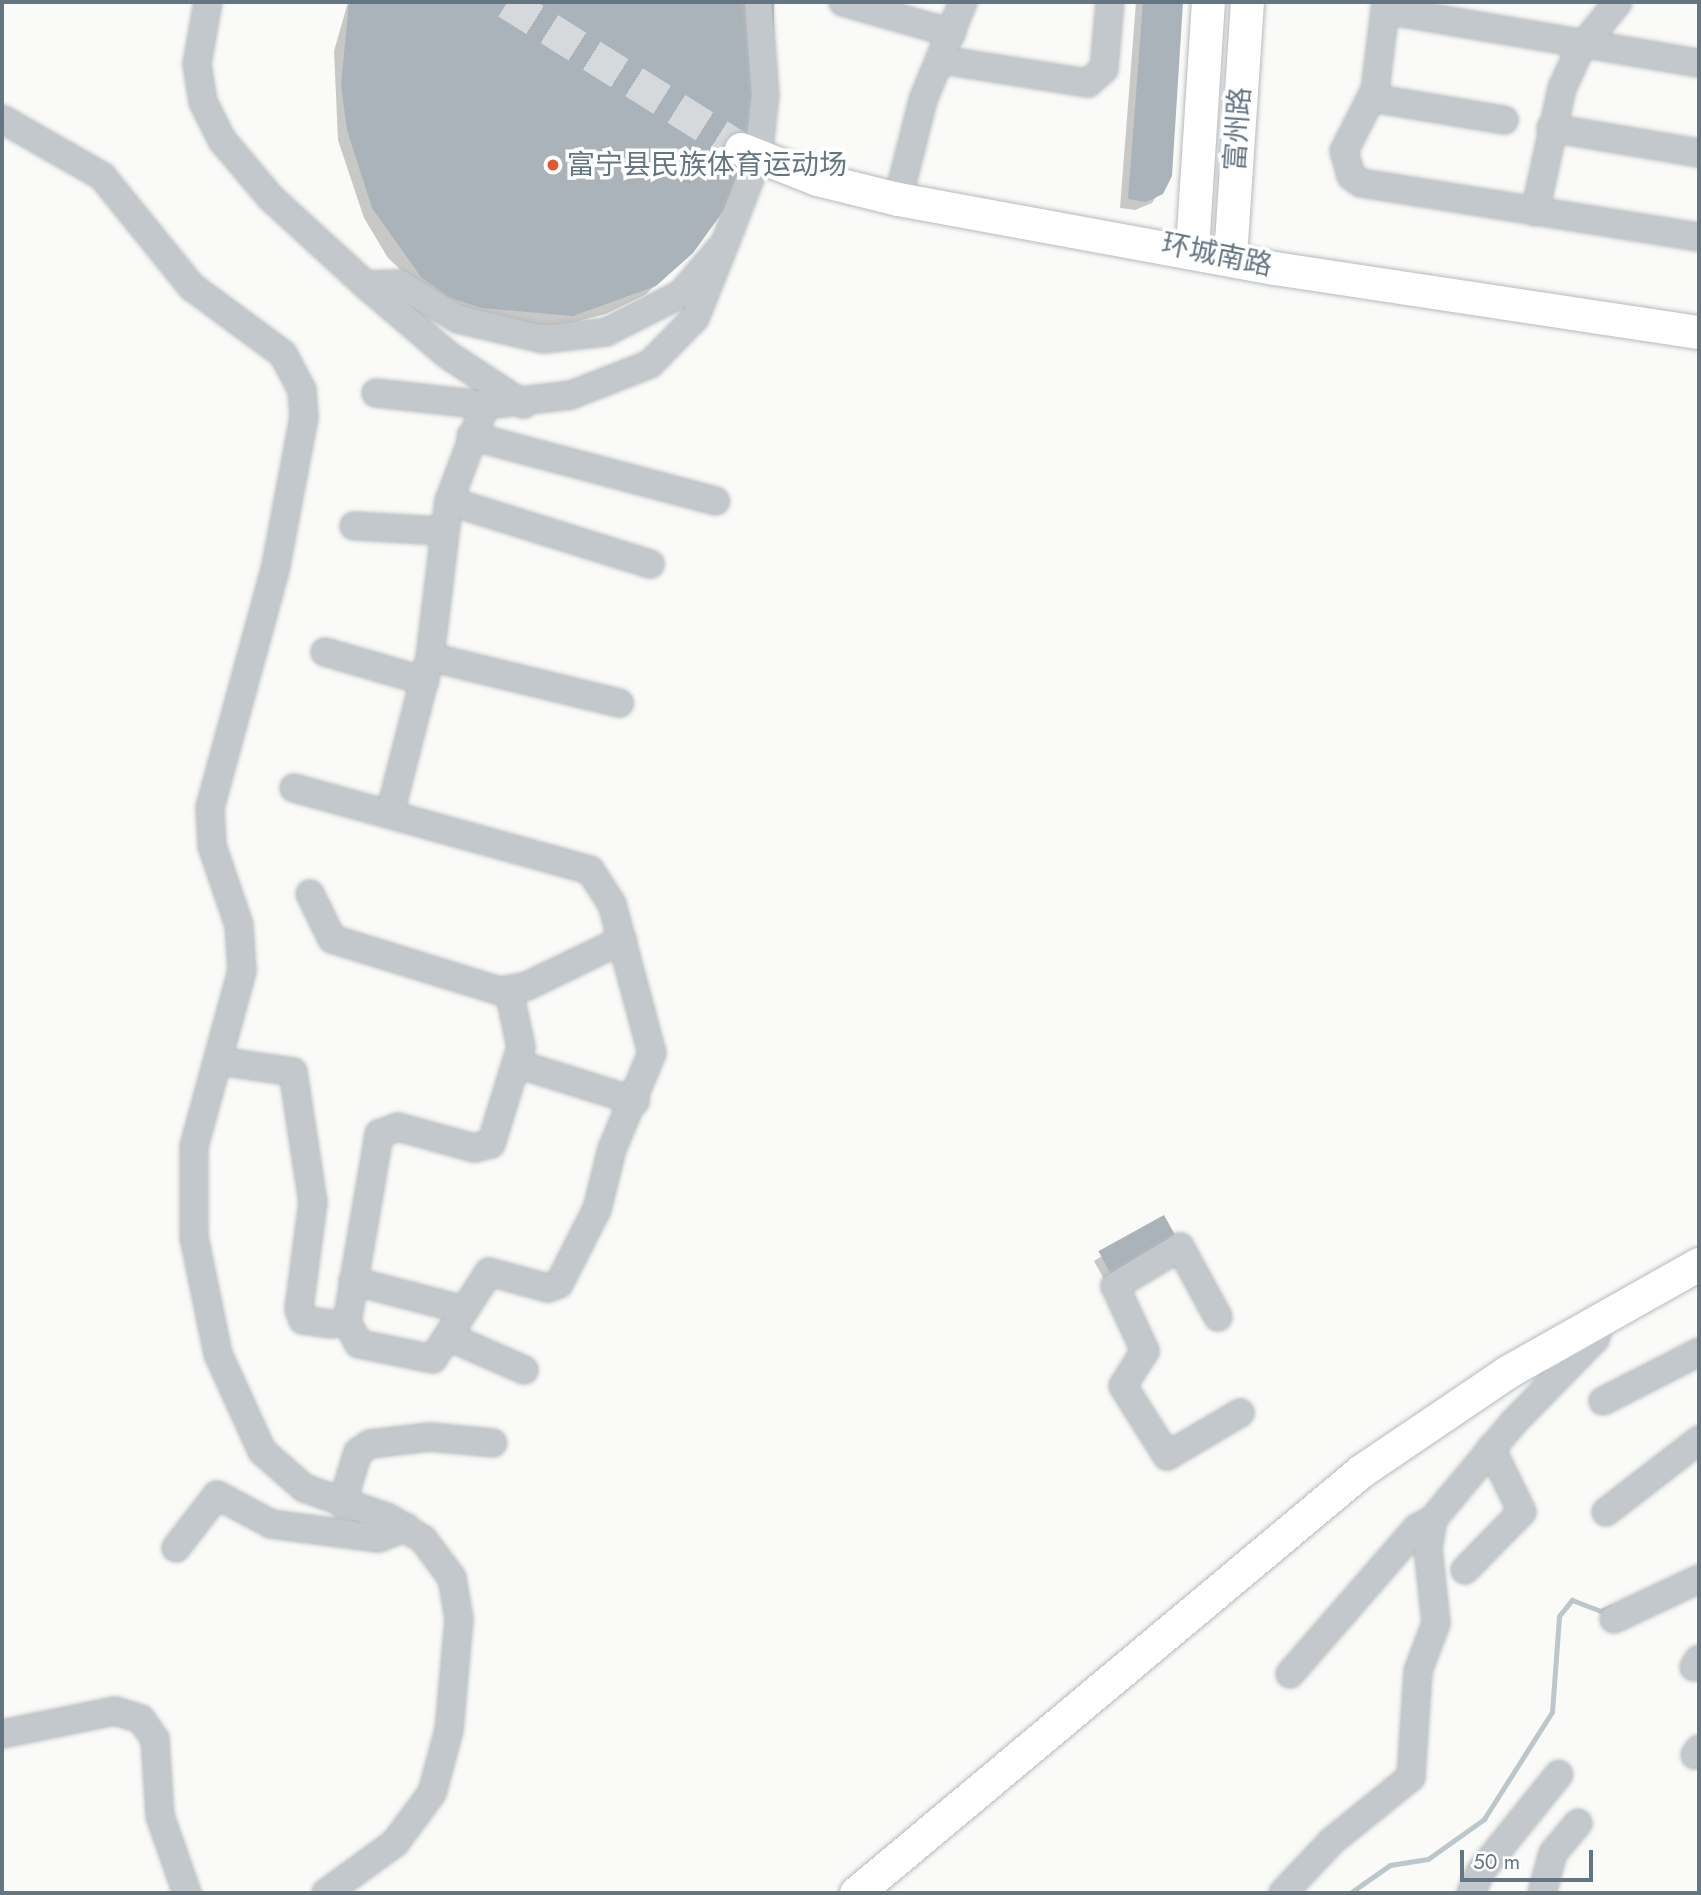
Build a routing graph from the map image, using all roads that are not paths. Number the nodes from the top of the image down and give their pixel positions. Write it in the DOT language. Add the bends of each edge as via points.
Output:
graph roads {
  1 [pos="208,2"];
  2 [pos="758,2"];
  3 [pos="844,2"];
  4 [pos="963,2"];
  5 [pos="1110,2"];
  6 [pos="1209,2"];
  7 [pos="1247,2"];
  8 [pos="1618,2"];
  9 [pos="1386,6"];
  10 [pos="952,33"];
  11 [pos="1584,44"];
  12 [pos="942,60"];
  13 [pos="1699,63"];
  14 [pos="1372,98"];
  15 [pos="2,119"];
  16 [pos="1504,120"];
  17 [pos="1551,128"];
  18 [pos="1699,153"];
  19 [pos="749,154"];
  20 [pos="898,199"];
  21 [pos="1535,212"];
  22 [pos="1699,237"];
  23 [pos="725,243"];
  24 [pos="1192,248"];
  25 [pos="1230,257"];
  26 [pos="366,285"];
  27 [pos="1699,332"];
  28 [pos="376,393"];
  29 [pos="523,404"];
  30 [pos="485,405"];
  31 [pos="471,436"];
  32 [pos="715,500"];
  33 [pos="449,501"];
  34 [pos="354,526"];
  35 [pos="443,531"];
  36 [pos="650,564"];
  37 [pos="326,652"];
  38 [pos="427,669"];
  39 [pos="620,702"];
  40 [pos="295,788"];
  41 [pos="390,813"];
  42 [pos="310,894"];
  43 [pos="622,940"];
  44 [pos="509,991"];
  45 [pos="218,1061"];
  46 [pos="517,1064"];
  47 [pos="635,1101"];
  48 [pos="1699,1264"];
  49 [pos="353,1281"];
  50 [pos="464,1310"];
  51 [pos="1219,1317"];
  52 [pos="1602,1318"];
  53 [pos="332,1324"];
  54 [pos="449,1337"];
  55 [pos="1699,1352"];
  56 [pos="524,1370"];
  57 [pos="1603,1401"];
  58 [pos="1240,1413"];
  59 [pos="1699,1440"];
  60 [pos="493,1443"];
  61 [pos="1491,1448"];
  62 [pos="342,1504"];
  63 [pos="1605,1512"];
  64 [pos="1433,1519"];
  65 [pos="406,1527"];
  66 [pos="176,1548"];
  67 [pos="1465,1570"];
  68 [pos="1699,1579"];
  69 [pos="1614,1619"];
  70 [pos="1290,1674"];
  71 [pos="2,1734"];
  72 [pos="1559,1774"];
  73 [pos="1578,1823"];
  74 [pos="187,1893"];
  75 [pos="326,1893"];
  76 [pos="856,1893"];
  77 [pos="1283,1893"];
  78 [pos="1471,1893"];
  79 [pos="1542,1893"];
  1 -- 26 [label="street" via="197,64 211,122 271,198"];
  2 -- 19 [label="street" via="765,94"];
  3 -- 10 [label="street"];
  4 -- 10 [label="street"];
  5 -- 12 [label="street" via="1104,69 1088,83"];
  6 -- 24 [label="main road, 富州路"];
  7 -- 25 [label="main road, 富州路"];
  8 -- 11 [label="street"];
  9 -- 11 [label="street"];
  9 -- 14 [label="street"];
  10 -- 12 [label="street"];
  11 -- 13 [label="street"];
  11 -- 17 [label="street"];
  12 -- 20 [label="street" via="923,100"];
  14 -- 16 [label="street"];
  14 -- 21 [label="street" via="1345,151 1351,176"];
  15 -- 45 [label="street" via="114,187 192,288 283,354 302,390 304,417 275,570 210,807 212,846 236,911 242,956 237,1001"];
  17 -- 18 [label="street"];
  17 -- 21 [label="street"];
  19 -- 20 [label="main road, 环城南路"];
  19 -- 23 [label="street"];
  20 -- 24 [label="main road, 环城南路"];
  21 -- 22 [label="street"];
  23 -- 26 [label="street" via="697,279 664,306 586,337 500,333 437,309 400,284"];
  23 -- 29 [label="street" via="706,300 668,350 613,383"];
  24 -- 25 [label="main road, 环城南路"];
  25 -- 27 [label="main road, 环城南路" via="1643,328"];
  26 -- 29 [label="street" via="448,355"];
  28 -- 30 [label="street"];
  29 -- 30 [label="street"];
  30 -- 31 [label="street"];
  31 -- 32 [label="street"];
  31 -- 33 [label="street"];
  33 -- 35 [label="street"];
  33 -- 36 [label="street"];
  34 -- 35 [label="street"];
  35 -- 38 [label="street"];
  37 -- 38 [label="street"];
  38 -- 39 [label="street"];
  38 -- 41 [label="street"];
  40 -- 41 [label="street"];
  41 -- 43 [label="street" via="583,866 606,890"];
  42 -- 44 [label="street" via="332,939"];
  43 -- 44 [label="street"];
  43 -- 47 [label="street" via="652,1054"];
  44 -- 46 [label="street" via="521,1039"];
  45 -- 53 [label="street" via="293,1072 313,1202 299,1309 303,1320"];
  45 -- 62 [label="street" via="200,1119 191,1177 209,1325 262,1451 304,1488"];
  46 -- 47 [label="street"];
  46 -- 49 [label="street" via="486,1147 398,1127 379,1134"];
  47 -- 50 [label="street" via="612,1149 597,1209 559,1284 548,1288 489,1272"];
  48 -- 52 [label="main road"];
  49 -- 50 [label="street"];
  49 -- 54 [label="street" via="346,1322 353,1341 426,1361 438,1356"];
  50 -- 54 [label="street"];
  51 -- 58 [label="street" via="1181,1247 1115,1286 1145,1351 1123,1386 1167,1456"];
  52 -- 61 [label="street" via="1595,1339"];
  52 -- 76 [label="main road" via="1457,1403 1361,1471"];
  54 -- 56 [label="street"];
  55 -- 57 [label="street"];
  59 -- 63 [label="street"];
  60 -- 62 [label="street" via="430,1437 370,1444 358,1452"];
  61 -- 64 [label="street"];
  61 -- 67 [label="street" via="1522,1512"];
  62 -- 65 [label="street"];
  64 -- 70 [label="street" via="1417,1528"];
  64 -- 77 [label="street" via="1427,1548 1436,1623 1418,1671 1410,1777 1332,1842"];
  65 -- 66 [label="street" via="378,1538 271,1524 216,1495"];
  65 -- 75 [label="street" via="442,1562 459,1608 455,1685 440,1774 422,1811 394,1843"];
  68 -- 69 [label="street"];
  71 -- 74 [label="street" via="115,1711 141,1718 155,1739 160,1816"];
  72 -- 78 [label="street" via="1481,1871"];
  73 -- 79 [label="street" via="1553,1853"];
}
